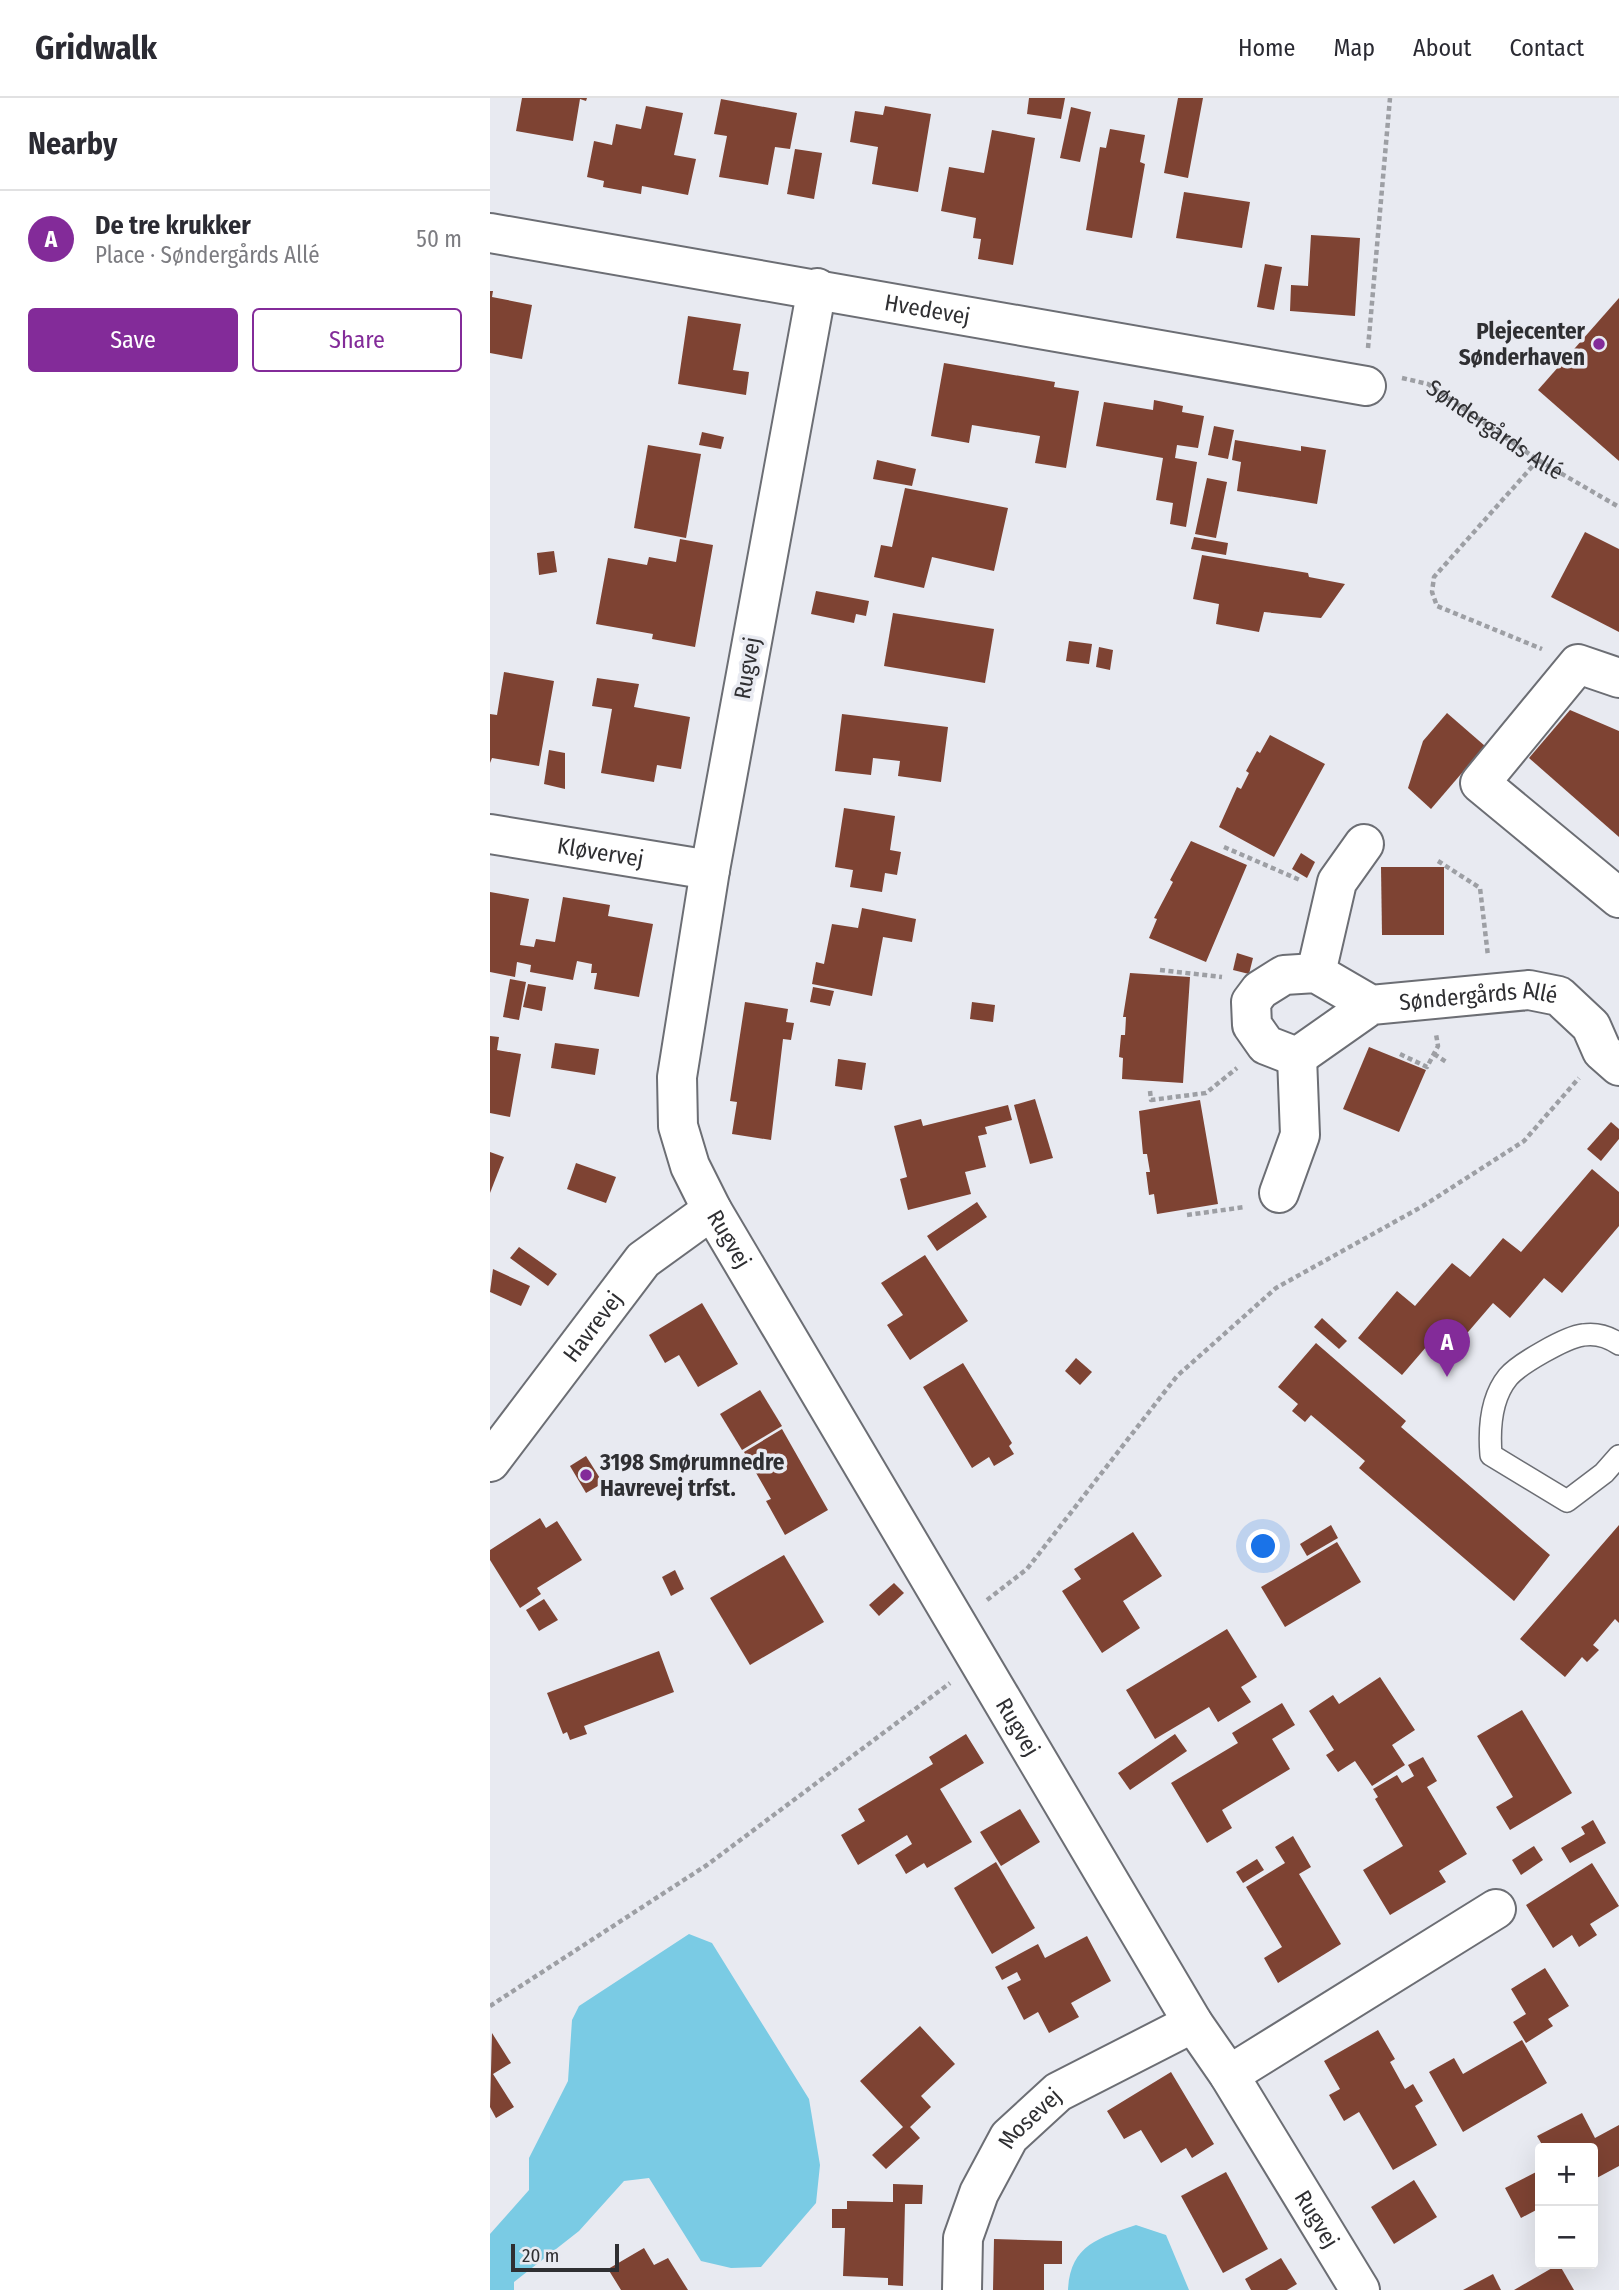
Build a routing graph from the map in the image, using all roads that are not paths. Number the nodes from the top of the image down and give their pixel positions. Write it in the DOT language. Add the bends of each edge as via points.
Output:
graph roads {
  1 [pos="490,233"];
  2 [pos="817,288"];
  3 [pos="1366,377"];
  4 [pos="1619,678"];
  5 [pos="490,834"];
  6 [pos="1364,844"];
  7 [pos="710,870"];
  8 [pos="1619,898"];
  9 [pos="1316,973"];
  10 [pos="1371,1005"];
  11 [pos="1613,1049"];
  12 [pos="1282,1051"];
  13 [pos="1279,1193"];
  14 [pos="712,1210"];
  15 [pos="1619,1344"];
  16 [pos="1619,1456"];
  17 [pos="490,1462"];
  18 [pos="1496,1909"];
  19 [pos="1193,2023"];
  20 [pos="1229,2075"];
  21 [pos="962,2290"];
  22 [pos="1360,2290"];
  1 -- 2 [label="street, Hvedevej"];
  2 -- 3 [label="street, Hvedevej"];
  2 -- 7 [label="street, Rugvej"];
  4 -- 8 [label="street" via="1578,664 1480,782"];
  5 -- 7 [label="street, Kløvervej"];
  6 -- 9 [label="street" via="1337,882"];
  7 -- 14 [label="street, Rugvej" via="677,1077 678,1126 690,1166"];
  9 -- 10 [label="street, Søndergårds Allé"];
  9 -- 12 [label="street" via="1284,975 1260,990 1251,1002 1252,1025"];
  10 -- 11 [label="street, Søndergårds Allé" via="1529,990 1559,996"];
  10 -- 12 [label="street, Søndergårds Allé"];
  12 -- 13 [label="street" via="1300,1135"];
  14 -- 17 [label="street, Havrevej" via="643,1260"];
  14 -- 19 [label="street, Rugvej"];
  15 -- 16 [label="lane" via="1609,1337 1582,1335 1536,1357 1507,1378 1489,1421 1491,1455 1567,1501"];
  18 -- 20 [label="street"];
  19 -- 20 [label="street, Rugvej"];
  19 -- 21 [label="street, Mosevej" via="1058,2092 1009,2137 979,2193 963,2238"];
  20 -- 22 [label="street, Rugvej"];
}
